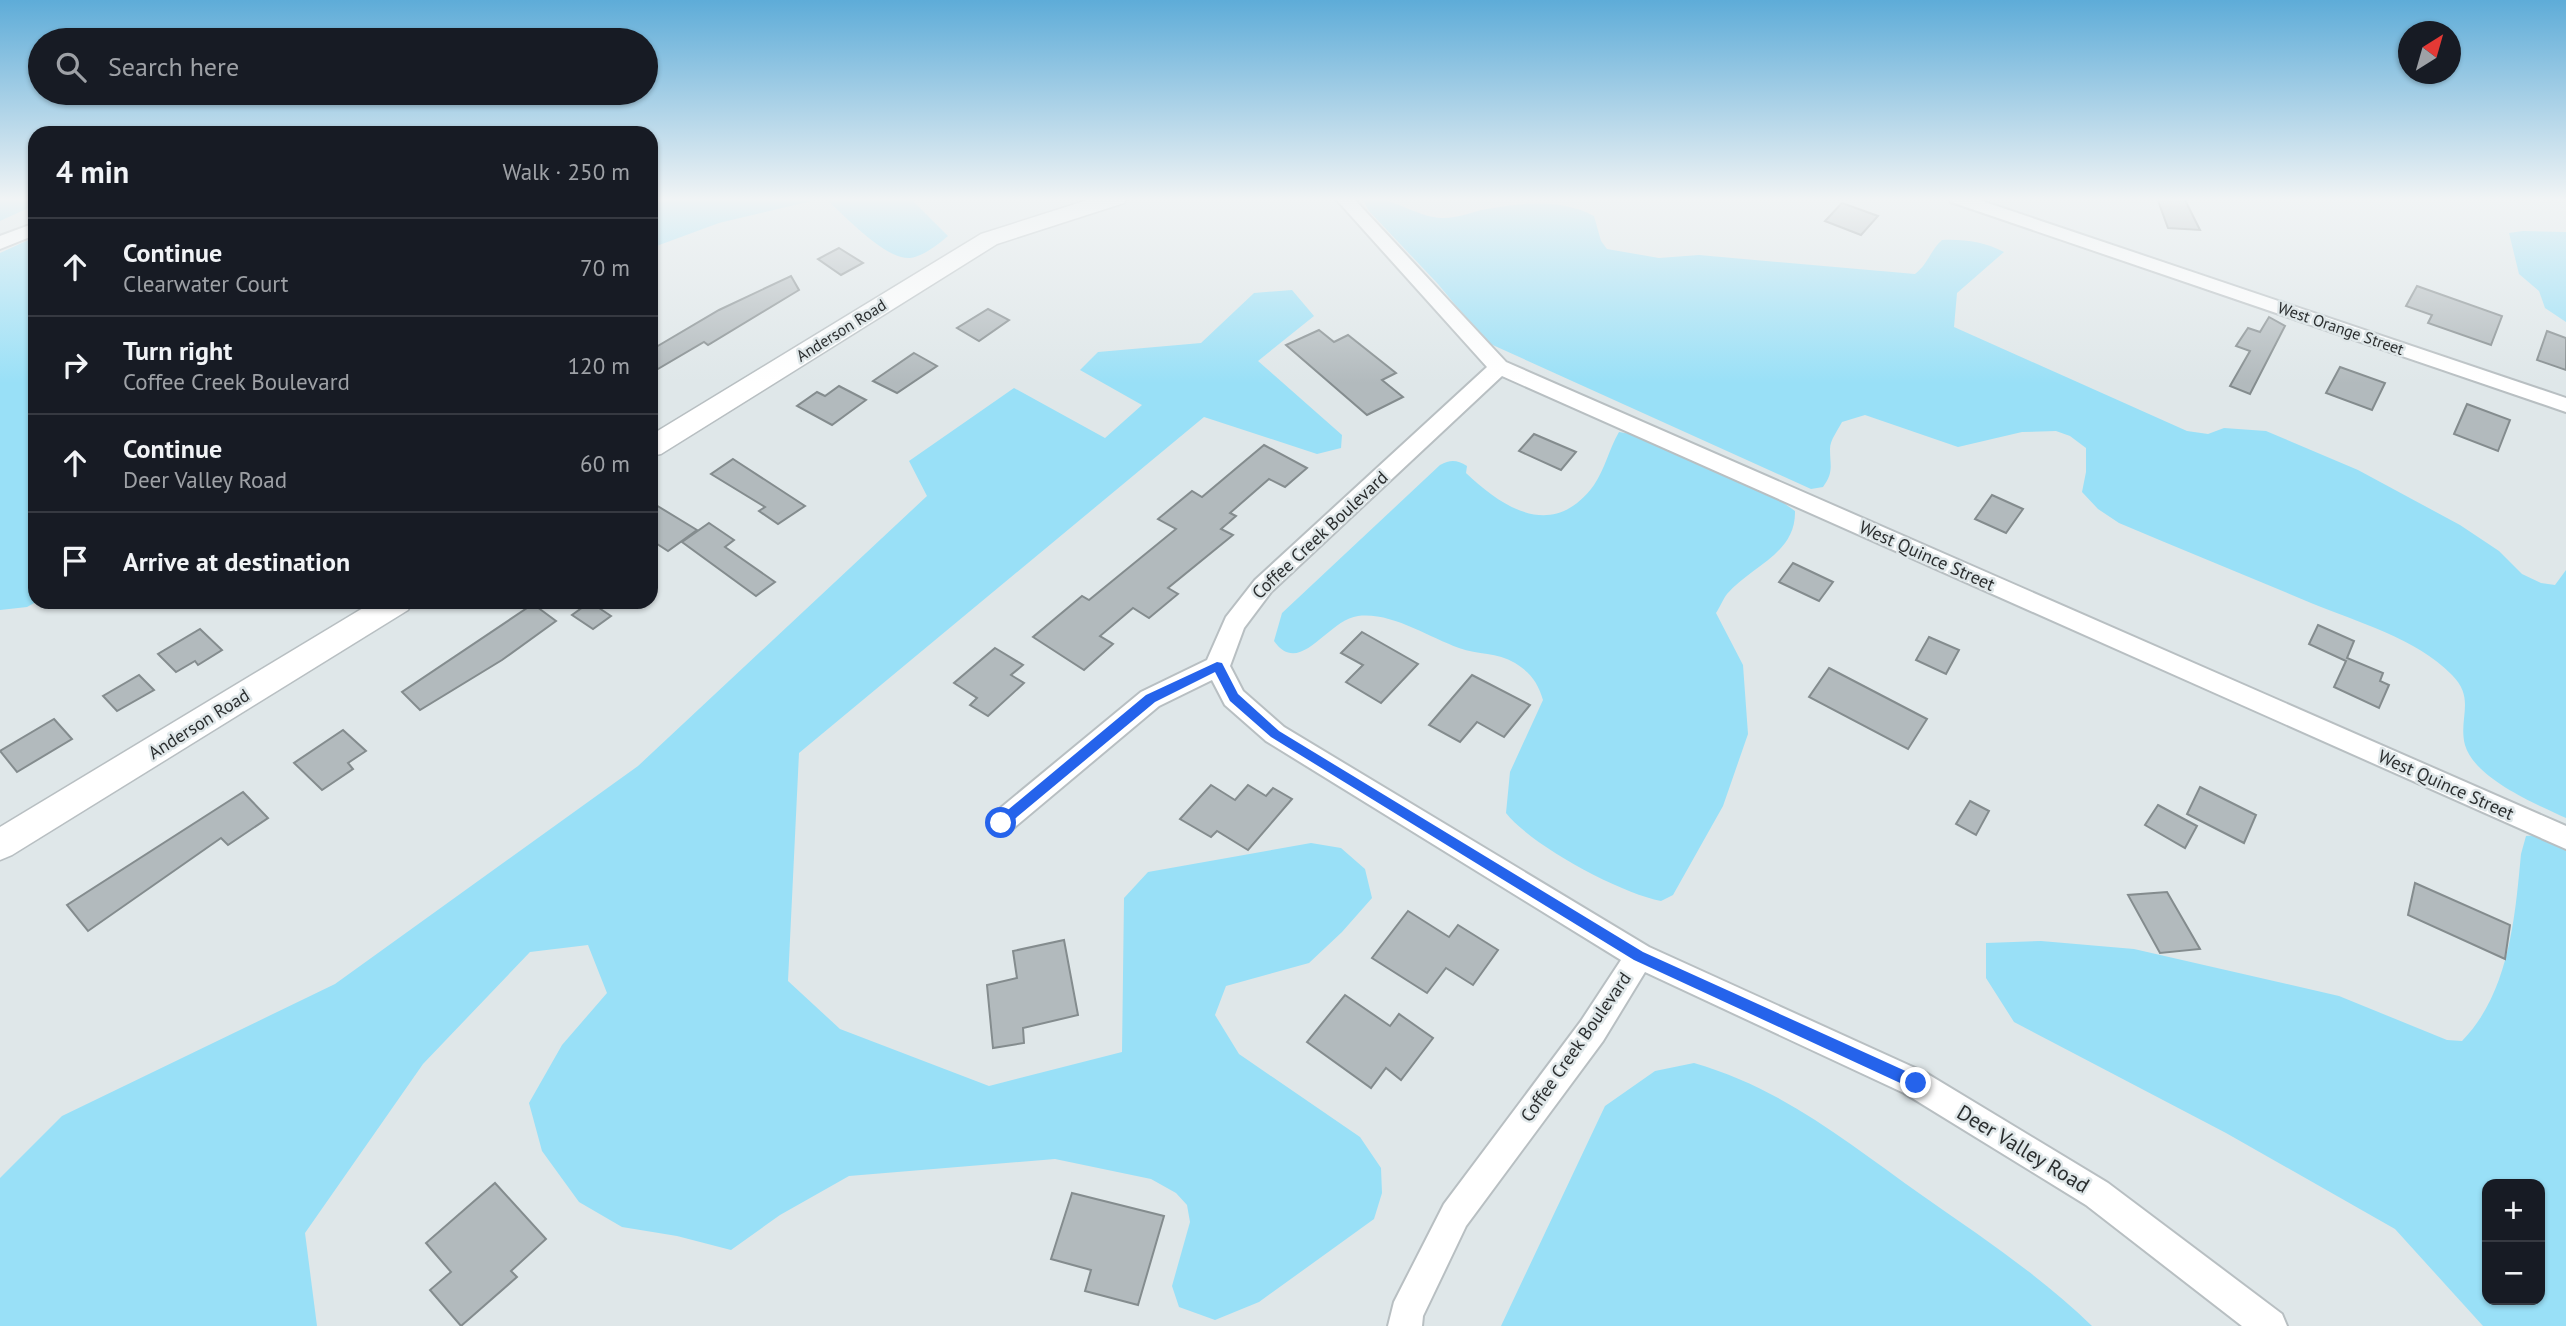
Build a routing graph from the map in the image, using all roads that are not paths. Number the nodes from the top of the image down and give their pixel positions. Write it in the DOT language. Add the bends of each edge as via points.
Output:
graph roads {
  1 [pos="955,260"];
  2 [pos="1401,260"];
  3 [pos="2139,260"];
  4 [pos="1500,368"];
  5 [pos="2566,405"];
  6 [pos="658,443"];
  7 [pos="386,609"];
  8 [pos="1217,666"];
  9 [pos="1001,823"];
  10 [pos="2566,838"];
  11 [pos="0,845"];
  12 [pos="1639,956"];
  13 [pos="1405,1326"];
  14 [pos="2270,1326"];
  1 -- 6 [label="street, Anderson Road"];
  2 -- 4 [label="street, West Quince Street"];
  3 -- 5 [label="street, West Orange Street"];
  4 -- 8 [label="street, Coffee Creek Boulevard" via="1263,586 1240,612"];
  4 -- 10 [label="street, West Quince Street"];
  7 -- 11 [label="street, Anderson Road"];
  8 -- 9 [label="street" via="1150,699"];
  8 -- 12 [label="street, Coffee Creek Boulevard" via="1234,698 1275,734"];
  12 -- 13 [label="street, Coffee Creek Boulevard" via="1591,1031 1455,1215 1406,1314"];
  12 -- 14 [label="street, Deer Valley Road" via="1916,1083 2097,1194"];
}
